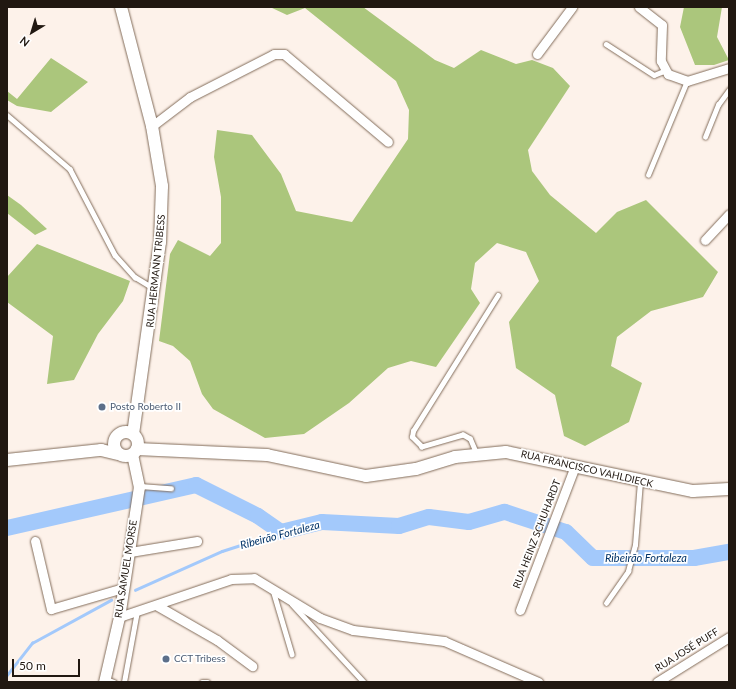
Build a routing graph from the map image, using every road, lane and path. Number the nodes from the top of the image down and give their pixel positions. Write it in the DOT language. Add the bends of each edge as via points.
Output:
graph roads {
  1 [pos="121,7"];
  2 [pos="572,7"];
  3 [pos="639,7"];
  4 [pos="606,44"];
  5 [pos="537,54"];
  6 [pos="729,68"];
  7 [pos="664,71"];
  8 [pos="687,81"];
  9 [pos="729,90"];
  10 [pos="7,115"];
  11 [pos="152,126"];
  12 [pos="705,137"];
  13 [pos="388,142"];
  14 [pos="648,175"];
  15 [pos="729,214"];
  16 [pos="705,240"];
  17 [pos="155,289"];
  18 [pos="498,295"];
  19 [pos="129,433"];
  20 [pos="114,440"];
  21 [pos="101,450"];
  22 [pos="135,452"];
  23 [pos="476,453"];
  24 [pos="118,454"];
  25 [pos="7,460"];
  26 [pos="575,466"];
  27 [pos="640,481"];
  28 [pos="139,486"];
  29 [pos="171,488"];
  30 [pos="729,489"];
  31 [pos="35,541"];
  32 [pos="196,541"];
  33 [pos="130,552"];
  34 [pos="273,587"];
  35 [pos="123,588"];
  36 [pos="282,592"];
  37 [pos="606,603"];
  38 [pos="156,605"];
  39 [pos="520,610"];
  40 [pos="137,611"];
  41 [pos="119,617"];
  42 [pos="729,636"];
  43 [pos="292,654"];
  44 [pos="252,666"];
  45 [pos="107,681"];
  46 [pos="124,682"];
  47 [pos="202,682"];
  48 [pos="208,682"];
  49 [pos="364,682"];
  50 [pos="538,682"];
  51 [pos="657,682"];
  1 -- 11 [label="main road, RUA HERMANN TRIBESS"];
  2 -- 5 [label="street"];
  3 -- 7 [label="street" via="662,25"];
  4 -- 7 [label="lane" via="654,75"];
  6 -- 8 [label="street"];
  7 -- 8 [label="street"];
  8 -- 14 [label="lane"];
  9 -- 12 [label="lane" via="718,105"];
  10 -- 17 [label="lane" via="70,169 116,255 135,277"];
  11 -- 13 [label="street" via="190,97 274,54 284,54 293,58"];
  11 -- 17 [label="main road, RUA HERMANN TRIBESS" via="162,186"];
  15 -- 16 [label="street"];
  17 -- 19 [label="main road, RUA HERMANN TRIBESS" via="136,418"];
  18 -- 23 [label="lane" via="413,431 412,437 422,447 463,435 470,439"];
  19 -- 20 [label="main road"];
  19 -- 22 [label="main road"];
  20 -- 21 [label="main road"];
  20 -- 24 [label="main road"];
  21 -- 24 [label="main road, RUA FRANCISCO VAHLDIECK"];
  21 -- 25 [label="main road, RUA FRANCISCO VAHLDIECK"];
  22 -- 23 [label="main road, RUA FRANCISCO VAHLDIECK" via="267,454 366,476 416,469"];
  22 -- 24 [label="main road, RUA FRANCISCO VAHLDIECK"];
  22 -- 28 [label="street, RUA SAMUEL MORSE"];
  23 -- 26 [label="main road, RUA FRANCISCO VAHLDIECK" via="527,454"];
  26 -- 27 [label="main road, RUA FRANCISCO VAHLDIECK"];
  26 -- 39 [label="street, RUA HEINZ SCHUHARDT"];
  27 -- 30 [label="main road, RUA FRANCISCO VAHLDIECK" via="693,491"];
  27 -- 37 [label="lane" via="635,545 628,572"];
  28 -- 29 [label="lane"];
  28 -- 33 [label="street, RUA SAMUEL MORSE"];
  31 -- 35 [label="street" via="51,609"];
  32 -- 33 [label="street"];
  33 -- 35 [label="street, RUA SAMUEL MORSE"];
  34 -- 36 [label="street"];
  34 -- 38 [label="street" via="254,578 242,577"];
  34 -- 43 [label="lane"];
  35 -- 41 [label="street, RUA SAMUEL MORSE"];
  36 -- 49 [label="lane"];
  36 -- 50 [label="street" via="320,618 353,630 444,641"];
  38 -- 40 [label="street"];
  38 -- 44 [label="street" via="217,640"];
  40 -- 41 [label="street"];
  40 -- 46 [label="lane"];
  41 -- 45 [label="street, RUA SAMUEL MORSE"];
  42 -- 51 [label="street, RUA JOSÉ PUFF"];
  47 -- 48 [label="lane"];
}
